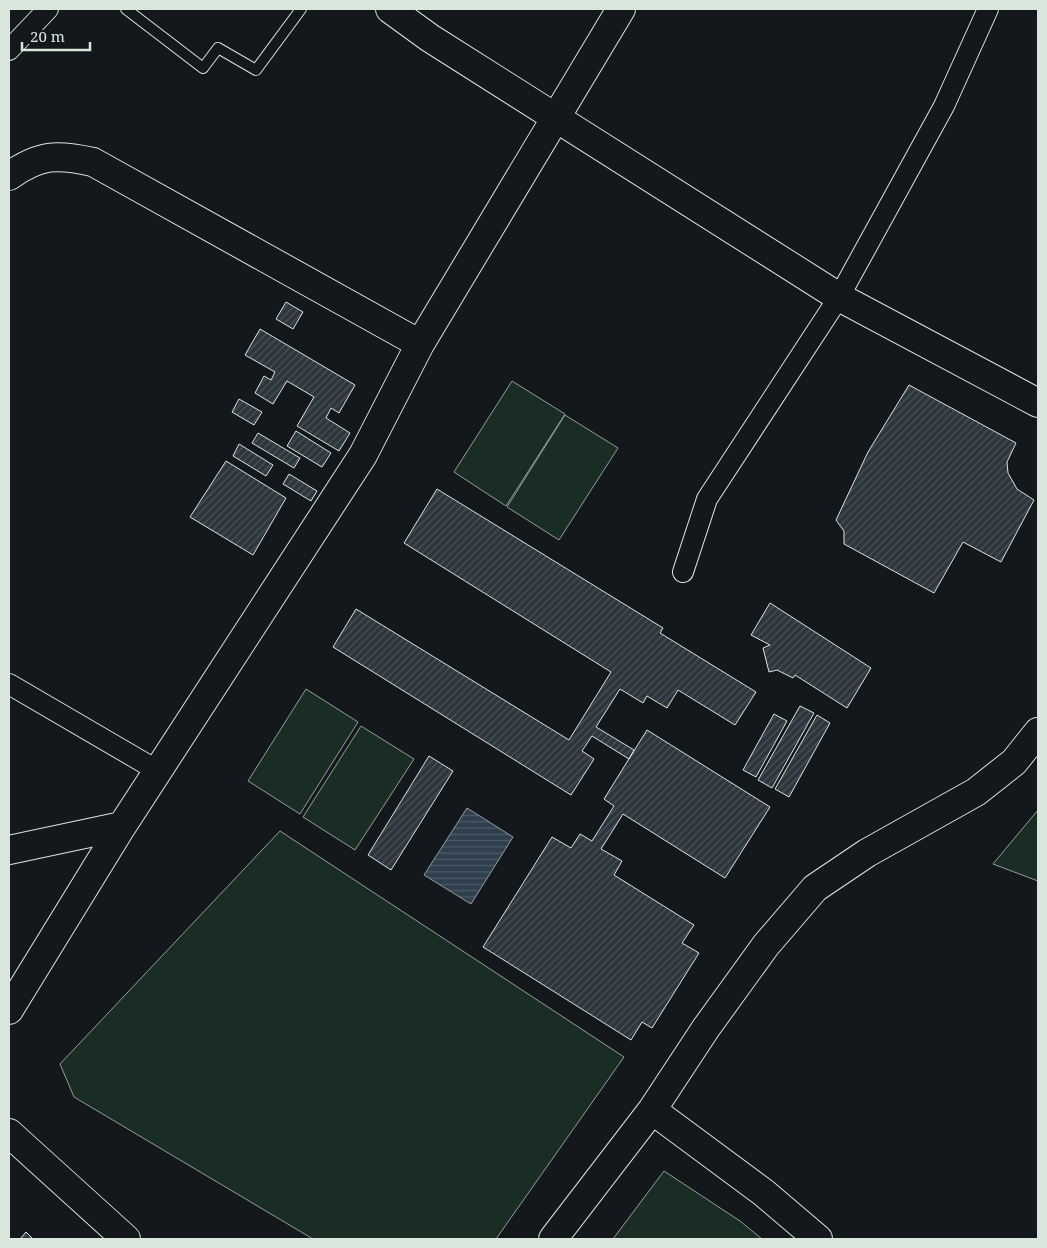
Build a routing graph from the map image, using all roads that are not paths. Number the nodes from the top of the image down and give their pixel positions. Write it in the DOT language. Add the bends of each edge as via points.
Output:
graph roads {
  1 [pos="48,9"];
  2 [pos="126,9"];
  3 [pos="301,9"];
  4 [pos="390,9"];
  5 [pos="621,9"];
  6 [pos="988,9"];
  7 [pos="9,50"];
  8 [pos="556,118"];
  9 [pos="9,176"];
  10 [pos="839,296"];
  11 [pos="420,344"];
  12 [pos="1038,402"];
  13 [pos="683,572"];
  14 [pos="9,684"];
  15 [pos="1038,732"];
  16 [pos="158,771"];
  17 [pos="122,826"];
  18 [pos="9,850"];
  19 [pos="9,1010"];
  20 [pos="652,1110"];
  21 [pos="9,1133"];
  22 [pos="126,1239"];
  23 [pos="553,1239"];
  24 [pos="818,1239"];
  1 -- 7 [label="street"];
  2 -- 3 [label="lane" via="203,68 218,48 256,70"];
  4 -- 8 [label="street"];
  5 -- 8 [label="street"];
  6 -- 10 [label="street" via="944,106"];
  8 -- 10 [label="street"];
  8 -- 11 [label="street"];
  9 -- 11 [label="street" via="38,159 56,156 93,162"];
  10 -- 12 [label="street"];
  10 -- 13 [label="street" via="707,499"];
  11 -- 16 [label="street" via="363,455"];
  14 -- 16 [label="street"];
  15 -- 20 [label="street" via="1014,762 976,792 867,854 815,888 755,960"];
  16 -- 17 [label="street"];
  17 -- 18 [label="street"];
  17 -- 19 [label="street"];
  20 -- 23 [label="street"];
  20 -- 24 [label="street" via="764,1193"];
  21 -- 22 [label="street"];
}
